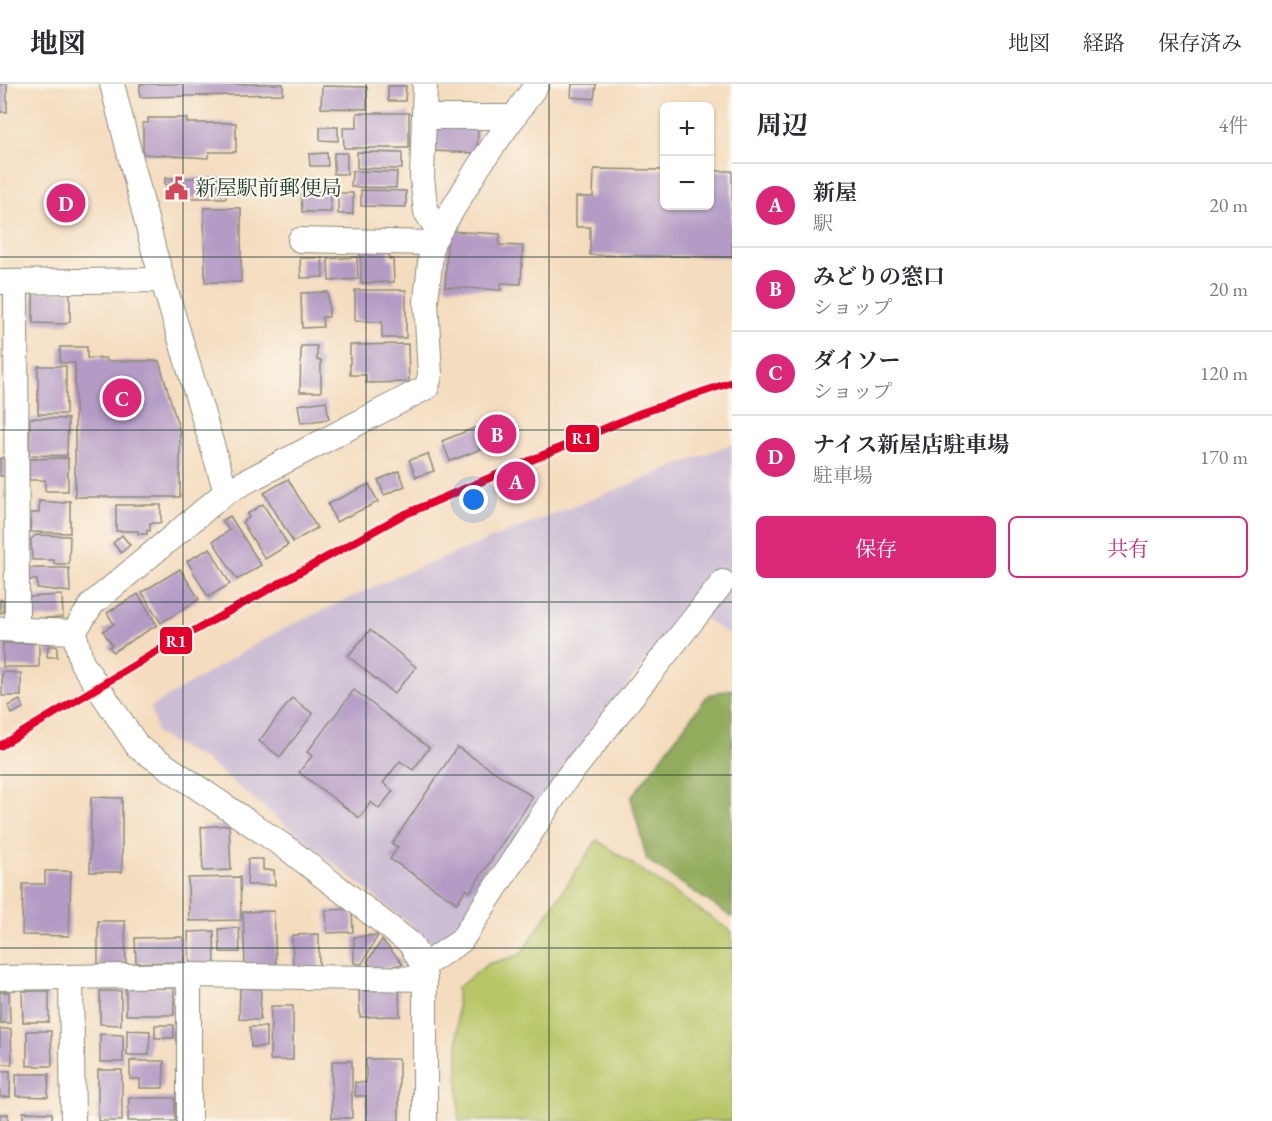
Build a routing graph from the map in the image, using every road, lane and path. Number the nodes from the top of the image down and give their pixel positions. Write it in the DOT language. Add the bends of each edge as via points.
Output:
graph roads {
  1 [pos="112,84"];
  2 [pos="425,84"];
  3 [pos="537,84"];
  4 [pos="425,117"];
  5 [pos="514,117"];
  6 [pos="435,236"];
  7 [pos="300,240"];
  8 [pos="163,280"];
  9 [pos="8,282"];
  10 [pos="226,492"];
  11 [pos="723,582"];
  12 [pos="8,629"];
  13 [pos="74,632"];
  14 [pos="424,973"];
  15 [pos="189,975"];
  16 [pos="71,977"];
  17 [pos="0,978"];
  18 [pos="73,1121"];
  19 [pos="189,1121"];
  20 [pos="425,1121"];
  1 -- 8 [label="street"];
  2 -- 4 [label="street"];
  3 -- 5 [label="street"];
  4 -- 5 [label="street"];
  4 -- 6 [label="street" via="422,178 426,212"];
  5 -- 6 [label="street"];
  6 -- 7 [label="street"];
  6 -- 10 [label="street" via="426,301 430,375 427,387"];
  8 -- 9 [label="street"];
  8 -- 10 [label="street"];
  9 -- 12 [label="street"];
  10 -- 13 [label="street" via="92,604"];
  11 -- 14 [label="street" via="563,783 461,941"];
  12 -- 13 [label="street"];
  13 -- 14 [label="street" via="82,663 138,747 307,864 411,944"];
  14 -- 15 [label="street"];
  14 -- 20 [label="street"];
  15 -- 16 [label="street"];
  15 -- 19 [label="street"];
  16 -- 17 [label="street"];
  16 -- 18 [label="street"];
}
